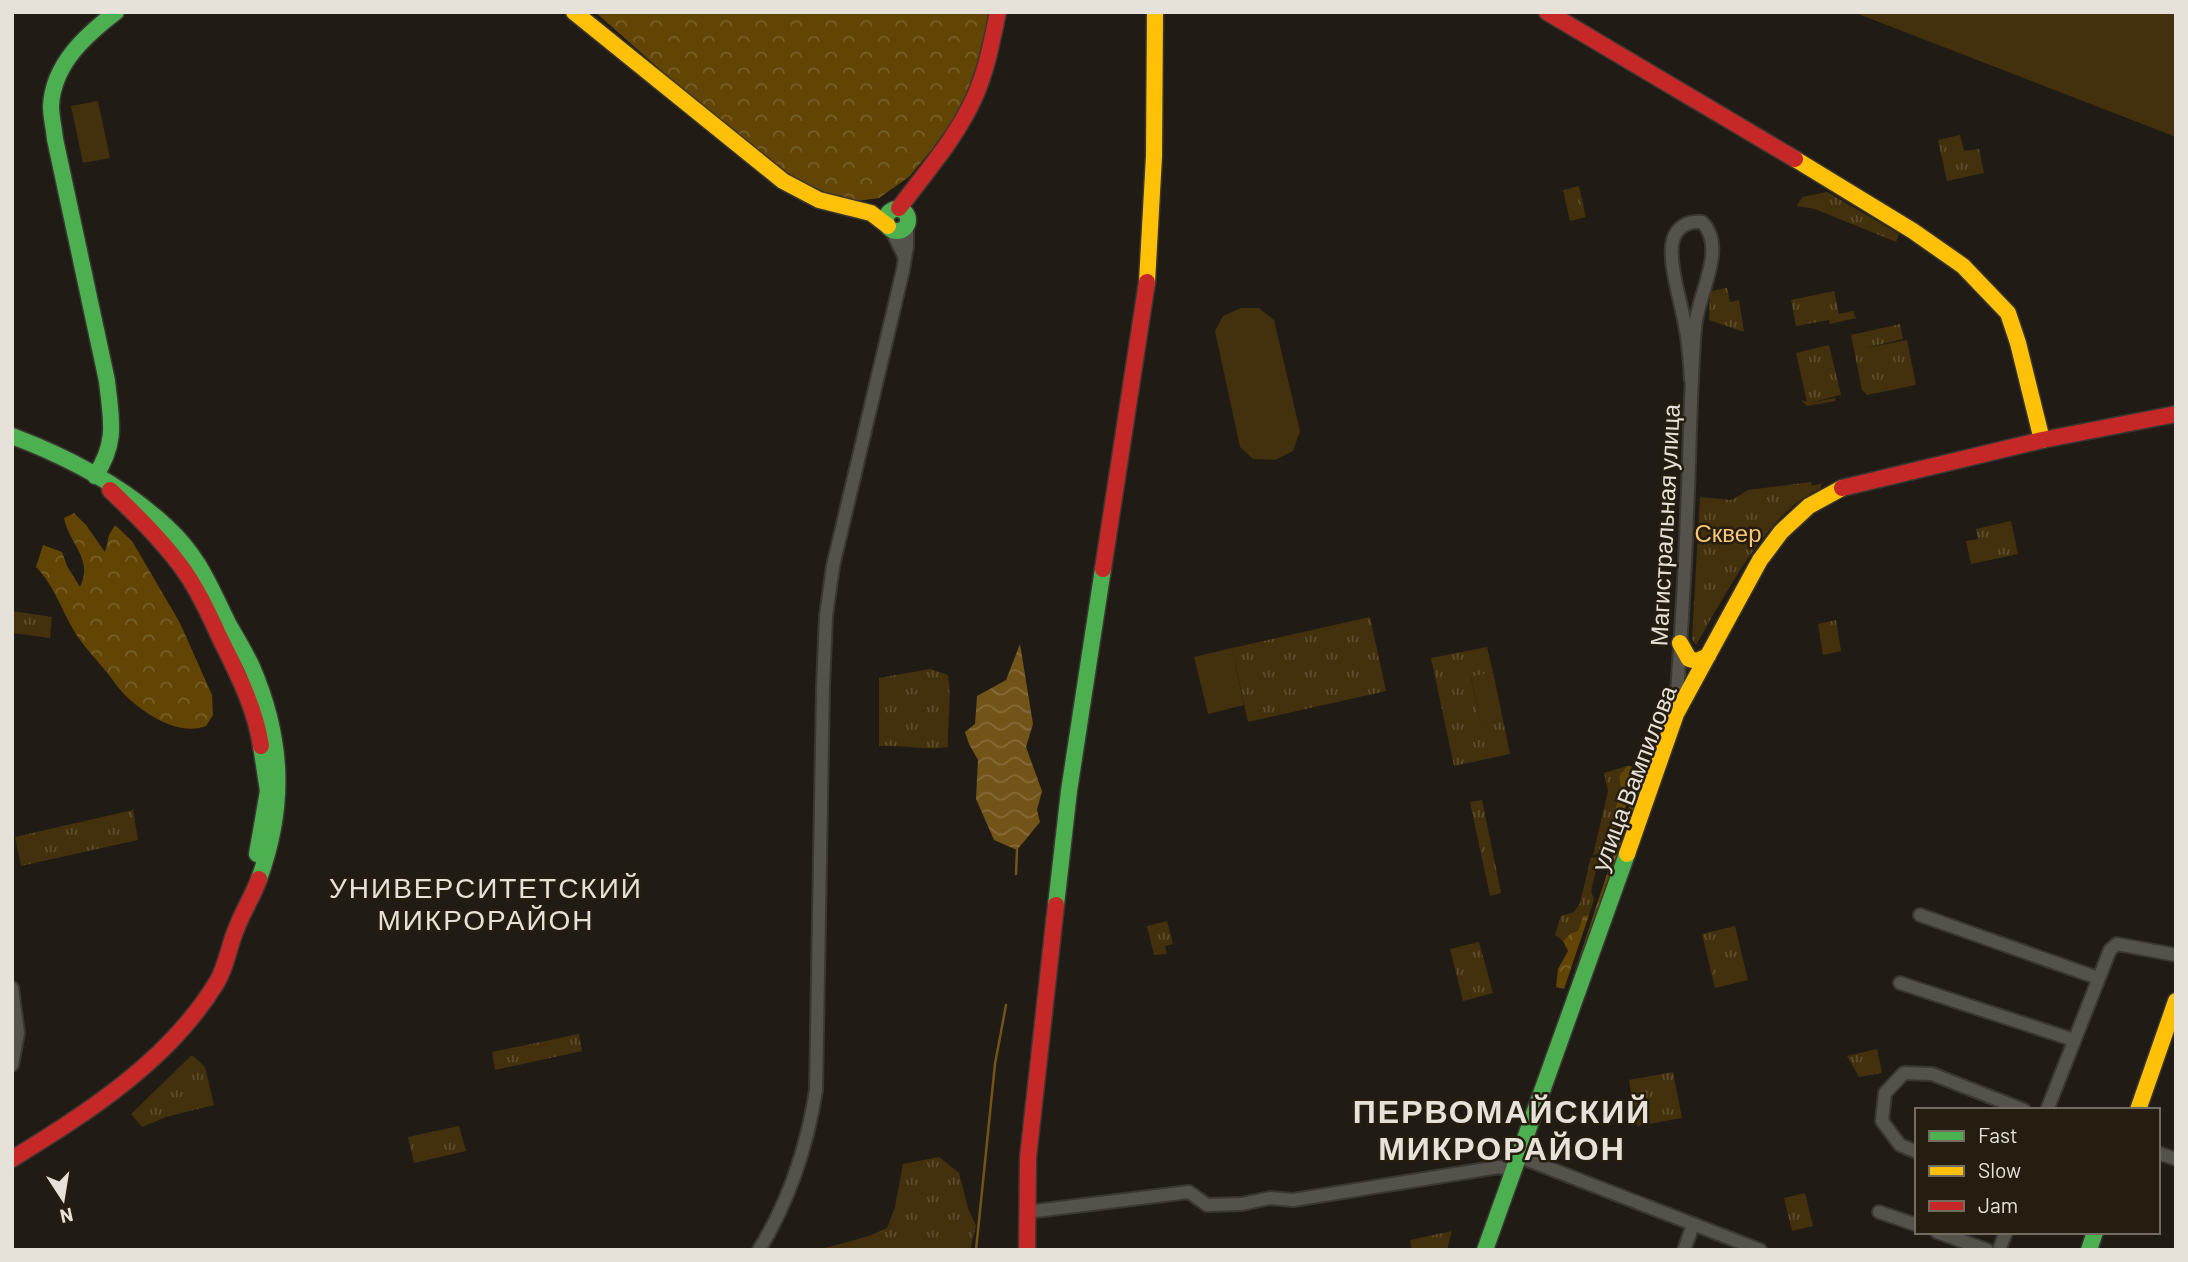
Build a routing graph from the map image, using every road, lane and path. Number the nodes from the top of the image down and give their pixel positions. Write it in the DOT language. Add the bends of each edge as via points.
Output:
graph roads {
  1 [pos="116,12"];
  2 [pos="574,12"];
  3 [pos="998,12"];
  4 [pos="1155,12"];
  5 [pos="1547,12"];
  6 [pos="871,213"];
  7 [pos="902,215"];
  8 [pos="890,228"];
  9 [pos="905,258"];
  10 [pos="1691,380"];
  11 [pos="2176,414"];
  12 [pos="12,436"];
  13 [pos="2042,440"];
  14 [pos="95,476"];
  15 [pos="1680,643"];
  16 [pos="1708,656"];
  17 [pos="1676,714"];
  18 [pos="1920,915"];
  19 [pos="2176,955"];
  20 [pos="2098,978"];
  21 [pos="1900,983"];
  22 [pos="12,988"];
  23 [pos="2176,1001"];
  24 [pos="2074,1040"];
  25 [pos="2169,1040"];
  26 [pos="12,1065"];
  27 [pos="2019,1108"];
  28 [pos="2048,1108"];
  29 [pos="2139,1108"];
  30 [pos="1915,1151"];
  31 [pos="12,1159"];
  32 [pos="1517,1164"];
  33 [pos="1027,1212"];
  34 [pos="1879,1212"];
  35 [pos="1915,1224"];
  36 [pos="1693,1225"];
  37 [pos="1943,1234"];
  38 [pos="759,1250"];
  39 [pos="1027,1250"];
  40 [pos="1485,1250"];
  41 [pos="1684,1250"];
  42 [pos="1760,1250"];
  43 [pos="1987,1250"];
  1 -- 14 [label="street" via="71,53 54,81 51,106 107,381 110,444"];
  2 -- 6 [label="street" via="783,181 819,200"];
  3 -- 7 [label="street" via="989,60 975,96 917,183"];
  4 -- 33 [label="street" via="1152,239 1069,791 1028,1158"];
  5 -- 13 [label="street" via="1913,231 1963,266 2008,313"];
  6 -- 7 [label="street"];
  6 -- 8 [label="street"];
  7 -- 8 [label="street" via="887,216"];
  7 -- 9 [label="street"];
  8 -- 9 [label="street"];
  9 -- 38 [label="street" via="833,566 826,616 816,1090 809,1135 788,1194"];
  10 -- 10 [label="street, Магистральная улица" via="1695,322 1713,243 1702,222 1690,221 1679,228 1673,241"];
  10 -- 15 [label="street, Магистральная улица"];
  11 -- 13 [label="street, улица Вампилова"];
  12 -- 14 [label="street"];
  13 -- 16 [label="street, улица Вампилова" via="1868,480 1840,488 1809,506 1760,560"];
  14 -- 31 [label="street" via="132,496 204,570 257,678 279,773 274,821 250,906 216,984 183,1030 118,1090"];
  15 -- 16 [label="street" via="1689,659"];
  15 -- 17 [label="street, Магистральная улица"];
  16 -- 17 [label="street, улица Вампилова"];
  17 -- 32 [label="street, улица Вампилова"];
  18 -- 20 [label="street"];
  19 -- 20 [label="street" via="2117,944"];
  20 -- 24 [label="street"];
  21 -- 24 [label="street"];
  22 -- 26 [label="street" via="18,1033"];
  23 -- 25 [label="street"];
  24 -- 28 [label="street"];
  25 -- 29 [label="street"];
  27 -- 30 [label="street" via="1932,1074 1904,1073 1885,1093 1882,1121 1900,1145"];
  32 -- 33 [label="street" via="1293,1200 1207,1205 1189,1192"];
  32 -- 36 [label="street"];
  32 -- 40 [label="street, улица Вампилова"];
  33 -- 39 [label="street"];
  34 -- 35 [label="street"];
  36 -- 41 [label="street"];
  36 -- 42 [label="street"];
  37 -- 43 [label="street"];
}
